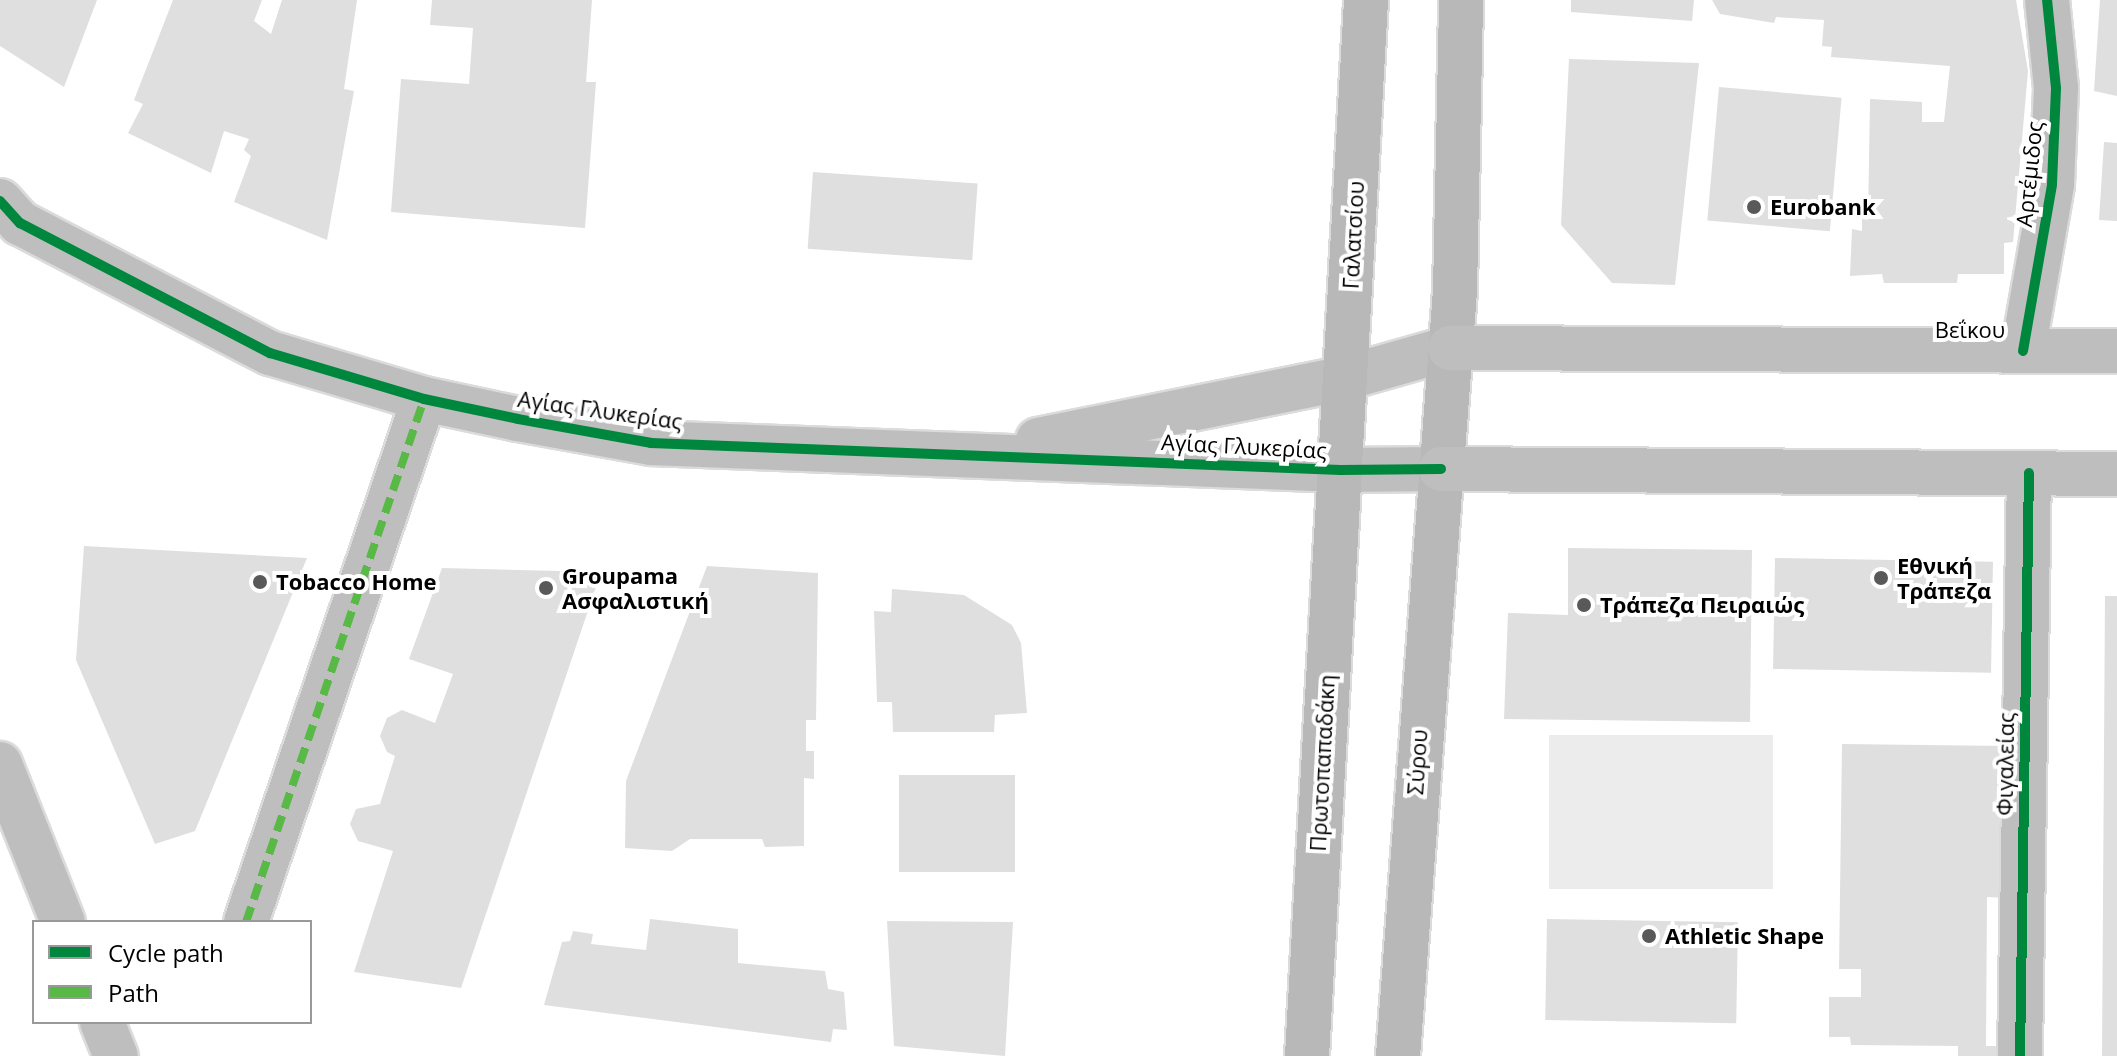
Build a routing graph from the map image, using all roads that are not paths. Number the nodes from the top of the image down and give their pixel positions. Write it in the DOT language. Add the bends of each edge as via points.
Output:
graph roads {
  1 [pos="1366,0"];
  2 [pos="1461,0"];
  3 [pos="2047,0"];
  4 [pos="7,217"];
  5 [pos="1450,348"];
  6 [pos="2023,351"];
  7 [pos="2117,351"];
  8 [pos="1345,378"];
  9 [pos="424,399"];
  10 [pos="973,453"];
  11 [pos="1441,469"];
  12 [pos="1340,470"];
  13 [pos="2029,473"];
  14 [pos="2117,474"];
  15 [pos="0,764"];
  16 [pos="62,920"];
  17 [pos="247,920"];
  18 [pos="103,1024"];
  19 [pos="116,1056"];
  20 [pos="1307,1056"];
  21 [pos="1398,1056"];
  22 [pos="2020,1056"];
  1 -- 8 [label="main road, Γαλατσίου"];
  2 -- 5 [label="main road"];
  3 -- 6 [label="street, Αρτέμιδος" via="2056,88 2052,184"];
  4 -- 9 [label="street, Αγίας Γλυκερίας" via="270,353"];
  5 -- 6 [label="street, Βεΐκου"];
  5 -- 8 [label="street, Αγίας Γλυκερίας"];
  5 -- 11 [label="main road"];
  6 -- 7 [label="street, Βεΐκου"];
  8 -- 10 [label="street, Αγίας Γλυκερίας"];
  8 -- 12 [label="main road, Γαλατσίου"];
  9 -- 10 [label="street, Αγίας Γλυκερίας" via="651,443"];
  9 -- 17 [label="street"];
  10 -- 12 [label="street, Αγίας Γλυκερίας"];
  11 -- 12 [label="street"];
  11 -- 13 [label="street"];
  11 -- 21 [label="main road, Σύρου"];
  12 -- 20 [label="main road, Πρωτοπαπαδάκη"];
  13 -- 14 [label="street"];
  13 -- 22 [label="street, Φιγαλείας"];
  15 -- 16 [label="street"];
  18 -- 19 [label="street"];
}
